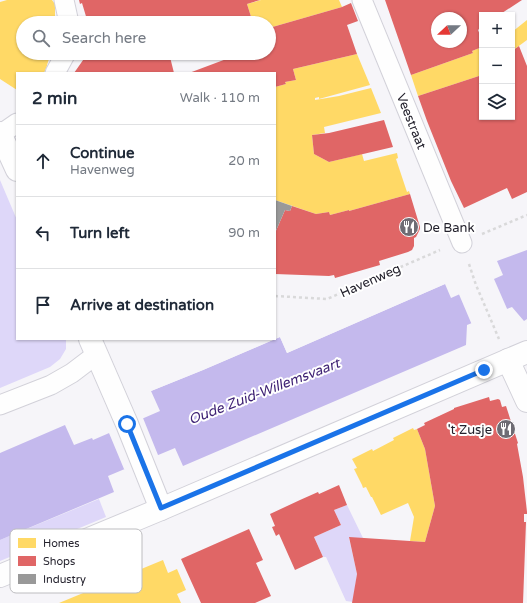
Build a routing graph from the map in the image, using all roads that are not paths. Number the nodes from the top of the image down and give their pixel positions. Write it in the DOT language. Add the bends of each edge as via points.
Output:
graph roads {
  1 [pos="64,0"];
  2 [pos="362,0"];
  3 [pos="67,16"];
  4 [pos="62,60"];
  5 [pos="56,72"];
  6 [pos="6,130"];
  7 [pos="16,166"];
  8 [pos="462,242"];
  9 [pos="94,347"];
  10 [pos="517,356"];
  11 [pos="527,401"];
  12 [pos="0,404"];
  13 [pos="161,508"];
  14 [pos="111,529"];
  15 [pos="10,572"];
  16 [pos="0,576"];
  1 -- 3 [label="street"];
  2 -- 8 [label="street, Veestraat"];
  4 -- 5 [label="street"];
  6 -- 7 [label="street"];
  9 -- 12 [label="street" via="72,373 51,385"];
  9 -- 13 [label="street"];
  10 -- 11 [label="street"];
  10 -- 13 [label="street"];
  13 -- 14 [label="street"];
  15 -- 16 [label="street"];
}
